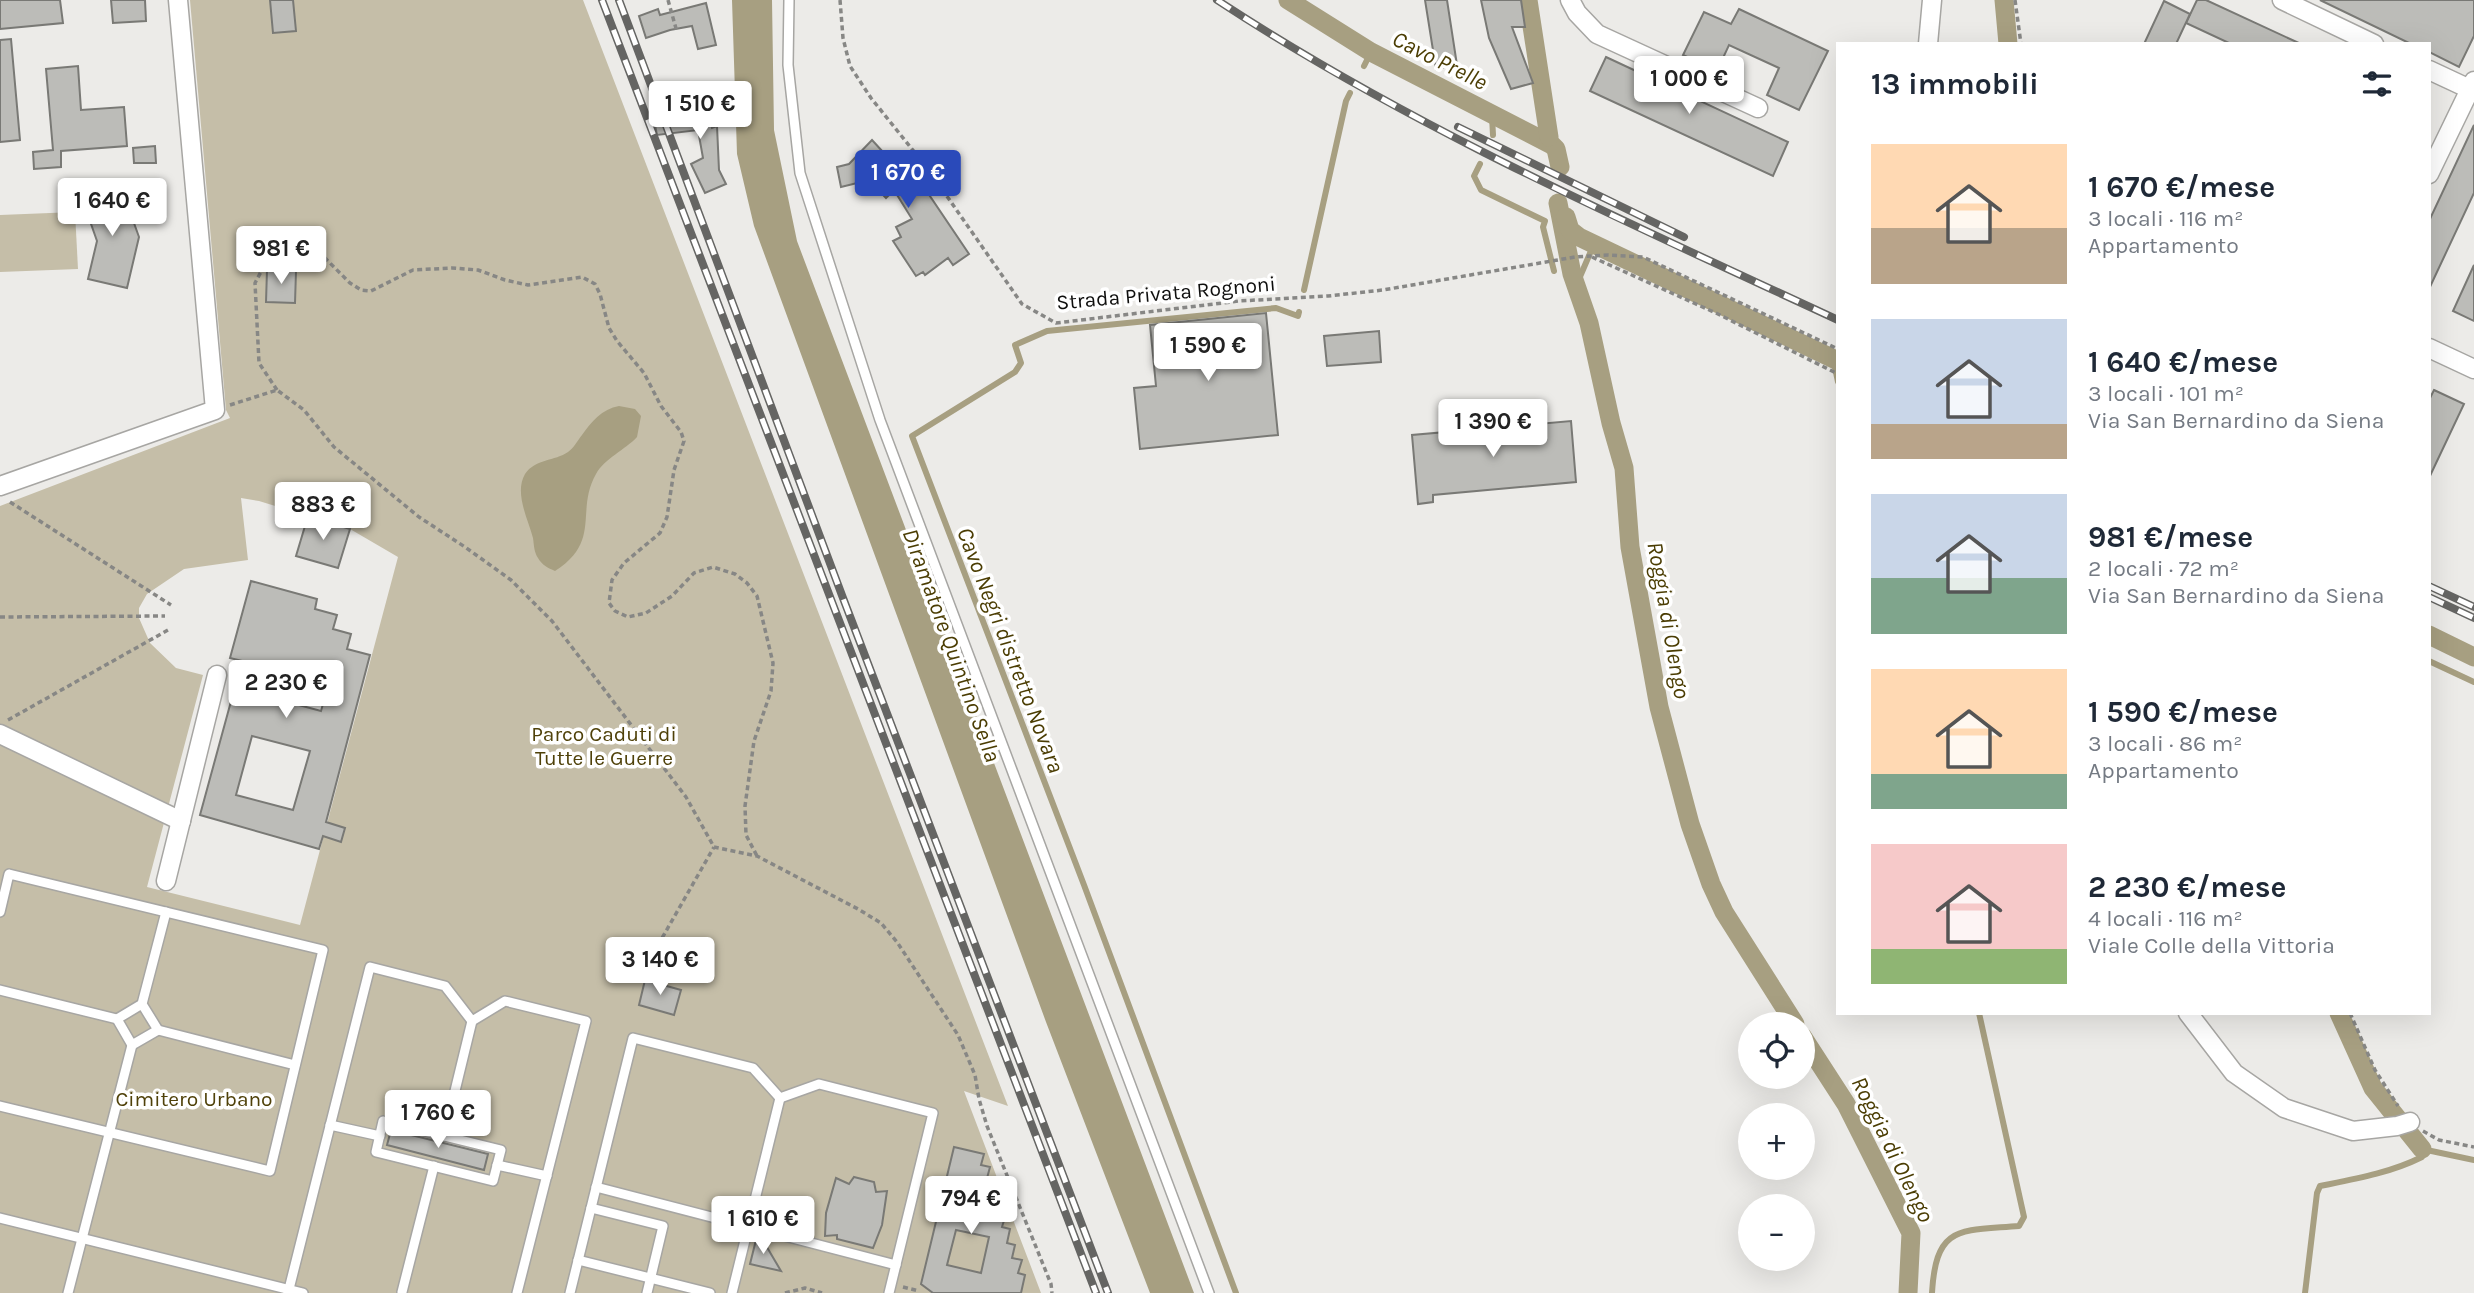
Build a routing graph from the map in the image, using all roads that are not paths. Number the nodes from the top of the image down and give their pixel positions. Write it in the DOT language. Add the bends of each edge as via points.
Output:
graph roads {
  1 [pos="178,0"];
  2 [pos="789,0"];
  3 [pos="1570,0"];
  4 [pos="1933,0"];
  5 [pos="2282,0"];
  6 [pos="1928,42"];
  7 [pos="2370,42"];
  8 [pos="2431,71"];
  9 [pos="2473,87"];
  10 [pos="1758,108"];
  11 [pos="2431,170"];
  12 [pos="2431,349"];
  13 [pos="2474,369"];
  14 [pos="0,486"];
  15 [pos="217,675"];
  16 [pos="0,734"];
  17 [pos="181,821"];
  18 [pos="166,881"];
  19 [pos="0,912"];
  20 [pos="166,912"];
  21 [pos="0,990"];
  22 [pos="142,1004"];
  23 [pos="2190,1015"];
  24 [pos="117,1019"];
  25 [pos="472,1021"];
  26 [pos="158,1030"];
  27 [pos="132,1045"];
  28 [pos="295,1065"];
  29 [pos="780,1098"];
  30 [pos="0,1106"];
  31 [pos="2405,1124"];
  32 [pos="330,1125"];
  33 [pos="110,1132"];
  34 [pos="380,1136"];
  35 [pos="444,1136"];
  36 [pos="497,1165"];
  37 [pos="434,1167"];
  38 [pos="547,1176"];
  39 [pos="596,1187"];
  40 [pos="591,1208"];
  41 [pos="0,1218"];
  42 [pos="748,1227"];
  43 [pos="82,1238"];
  44 [pos="578,1260"];
  45 [pos="896,1265"];
  46 [pos="650,1278"];
  47 [pos="289,1291"];
  48 [pos="68,1293"];
  49 [pos="303,1293"];
  50 [pos="392,1293"];
  51 [pos="402,1293"];
  52 [pos="517,1293"];
  53 [pos="570,1293"];
  54 [pos="647,1293"];
  55 [pos="706,1293"];
  56 [pos="732,1293"];
  57 [pos="889,1293"];
  58 [pos="1209,1293"];
  1 -- 14 [label="street" via="215,411"];
  2 -- 58 [label="lane" via="788,65 800,173 867,381"];
  3 -- 10 [label="street" via="1597,33"];
  4 -- 6 [label="street"];
  5 -- 7 [label="street"];
  8 -- 9 [label="street"];
  9 -- 11 [label="street"];
  12 -- 13 [label="street"];
  15 -- 17 [label="street"];
  16 -- 17 [label="street"];
  17 -- 18 [label="street"];
  19 -- 20 [label="lane" via="9,874"];
  20 -- 22 [label="lane"];
  20 -- 28 [label="lane" via="323,950"];
  21 -- 24 [label="lane"];
  22 -- 24 [label="lane"];
  22 -- 26 [label="lane"];
  23 -- 31 [label="street" via="2234,1073 2284,1108 2353,1131"];
  24 -- 27 [label="lane"];
  25 -- 32 [label="lane" via="445,986 370,967"];
  25 -- 35 [label="lane"];
  25 -- 38 [label="lane" via="505,1001 586,1021"];
  26 -- 27 [label="lane"];
  26 -- 28 [label="lane"];
  27 -- 33 [label="lane"];
  28 -- 33 [label="lane" via="270,1171"];
  29 -- 39 [label="lane" via="753,1068 633,1038"];
  29 -- 42 [label="lane"];
  29 -- 45 [label="lane" via="819,1084 933,1113"];
  30 -- 33 [label="lane"];
  32 -- 34 [label="lane"];
  32 -- 47 [label="lane"];
  33 -- 43 [label="lane"];
  34 -- 35 [label="lane" via="383,1121"];
  34 -- 37 [label="lane" via="376,1152"];
  35 -- 36 [label="lane" via="501,1150"];
  36 -- 37 [label="lane" via="493,1181"];
  36 -- 38 [label="lane"];
  37 -- 51 [label="lane"];
  38 -- 52 [label="lane"];
  39 -- 40 [label="lane"];
  39 -- 42 [label="lane"];
  40 -- 44 [label="lane"];
  40 -- 46 [label="lane" via="663,1226"];
  41 -- 43 [label="lane"];
  42 -- 45 [label="lane"];
  42 -- 56 [label="lane"];
  43 -- 47 [label="lane"];
  43 -- 48 [label="lane"];
  44 -- 46 [label="lane"];
  44 -- 53 [label="lane"];
  45 -- 57 [label="lane"];
  46 -- 54 [label="lane"];
  46 -- 55 [label="lane"];
  47 -- 49 [label="lane"];
  50 -- 51 [label="lane"];
}
